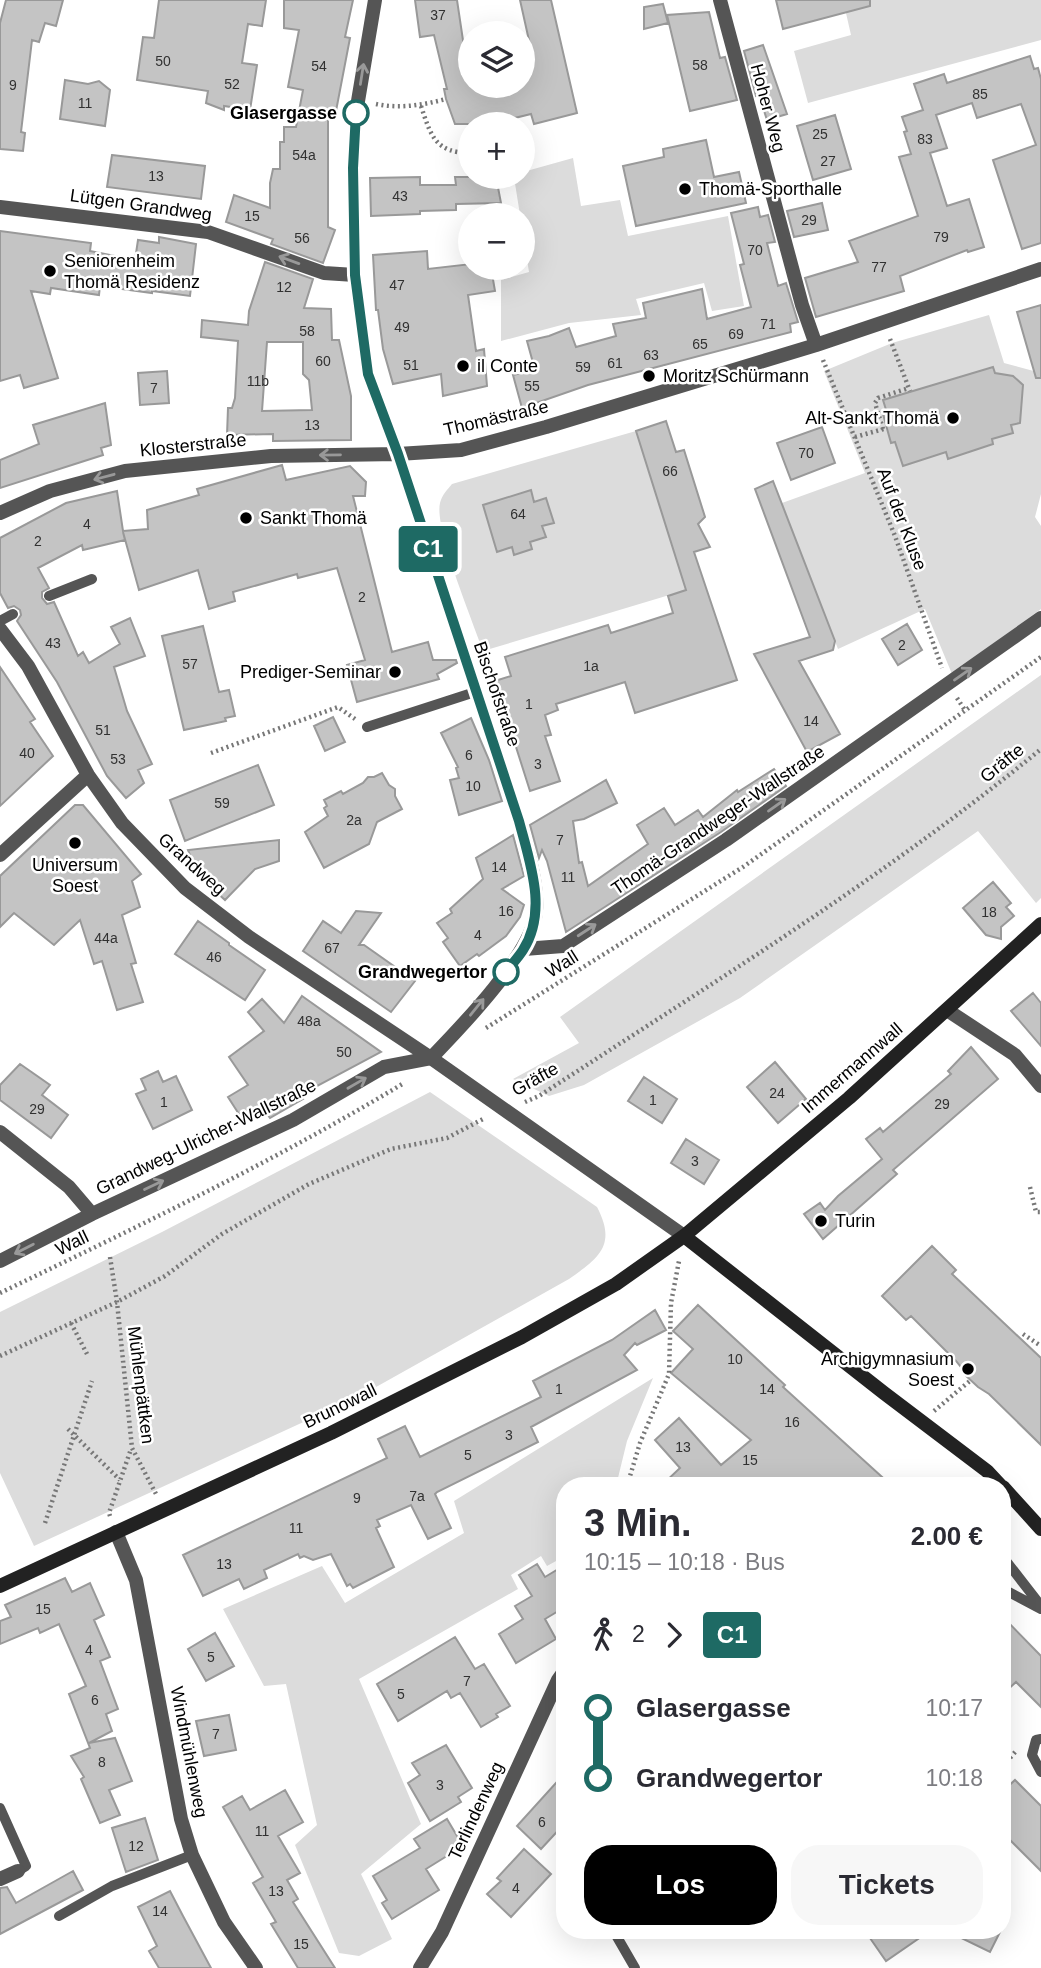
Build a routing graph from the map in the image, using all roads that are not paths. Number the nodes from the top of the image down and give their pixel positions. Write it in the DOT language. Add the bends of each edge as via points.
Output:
graph roads {
  1 [pos="375,0"];
  2 [pos="720,0"];
  3 [pos="0,206"];
  4 [pos="1041,269"];
  5 [pos="355,275"];
  6 [pos="816,345"];
  7 [pos="398,454"];
  8 [pos="0,513"];
  9 [pos="92,579"];
  10 [pos="49,596"];
  11 [pos="13,614"];
  12 [pos="1041,618"];
  13 [pos="0,621"];
  14 [pos="0,629"];
  15 [pos="475,692"];
  16 [pos="367,727"];
  17 [pos="88,775"];
  18 [pos="0,855"];
  19 [pos="1041,925"];
  20 [pos="524,949"];
  21 [pos="947,1010"];
  22 [pos="431,1058"];
  23 [pos="1041,1086"];
  24 [pos="0,1132"];
  25 [pos="92,1214"];
  26 [pos="684,1236"];
  27 [pos="0,1262"];
  28 [pos="992,1477"];
  29 [pos="1011,1498"];
  30 [pos="1041,1529"];
  31 [pos="116,1532"];
  32 [pos="1011,1568"];
  33 [pos="0,1586"];
  34 [pos="1011,1593"];
  35 [pos="1041,1607"];
  36 [pos="556,1687"];
  37 [pos="1041,1739"];
  38 [pos="1041,1772"];
  39 [pos="0,1808"];
  40 [pos="192,1855"];
  41 [pos="18,1871"];
  42 [pos="0,1879"];
  43 [pos="59,1916"];
  44 [pos="618,1939"];
  45 [pos="256,1968"];
  46 [pos="419,1968"];
  47 [pos="635,1968"];
  5 -- 1 [label="street, one-way" via="353,158"];
  2 -- 6 [label="street, Hoher Weg"];
  5 -- 3 [label="street, Lütgen Grandweg, one-way" via="324,273 208,232"];
  4 -- 6 [label="street, Thomästraße"];
  5 -- 7 [label="street" via="368,374"];
  6 -- 7 [label="street, Thomästraße" via="461,450"];
  7 -- 8 [label="street, Klosterstraße, one-way" via="271,456 125,471 50,491"];
  7 -- 15 [label="street, Bischofstraße"];
  9 -- 10 [label="lane"];
  11 -- 13 [label="lane"];
  20 -- 12 [label="street, Thomä-Grandweger-Wallstraße, one-way" via="563,946 726,841"];
  14 -- 17 [label="street, Grandweg" via="28,666"];
  15 -- 16 [label="lane"];
  15 -- 20 [label="street, Bischofstraße" via="534,879 536,912"];
  17 -- 18 [label="street"];
  17 -- 22 [label="street, Grandweg" via="122,823 185,888 249,937"];
  19 -- 21 [label="street, Immermannwall"];
  22 -- 20 [label="street, one-way"];
  21 -- 23 [label="street" via="1014,1055"];
  21 -- 26 [label="street, Immermannwall"];
  25 -- 22 [label="street, Grandweg-Ulricher-Wallstraße, one-way" via="293,1120 384,1067"];
  22 -- 26 [label="street"];
  24 -- 25 [label="street" via="69,1187"];
  25 -- 27 [label="street, Grandweg-Ulricher-Wallstraße, one-way"];
  26 -- 28 [label="street"];
  26 -- 31 [label="street, Brunowall" via="616,1284 523,1336 331,1433"];
  29 -- 30 [label="street"];
  31 -- 33 [label="street, Brunowall"];
  31 -- 40 [label="street, Windmühlenweg" via="136,1580 181,1819"];
  32 -- 35 [label="lane"];
  34 -- 35 [label="lane"];
  36 -- 46 [label="street, Terlindenweg" via="442,1933"];
  37 -- 38 [label="lane" via="1036,1740 1032,1755"];
  39 -- 41 [label="lane" via="26,1866"];
  40 -- 43 [label="lane" via="112,1886"];
  40 -- 45 [label="street, Windmühlenweg" via="224,1922"];
  41 -- 42 [label="street"];
  44 -- 47 [label="lane"];
}
